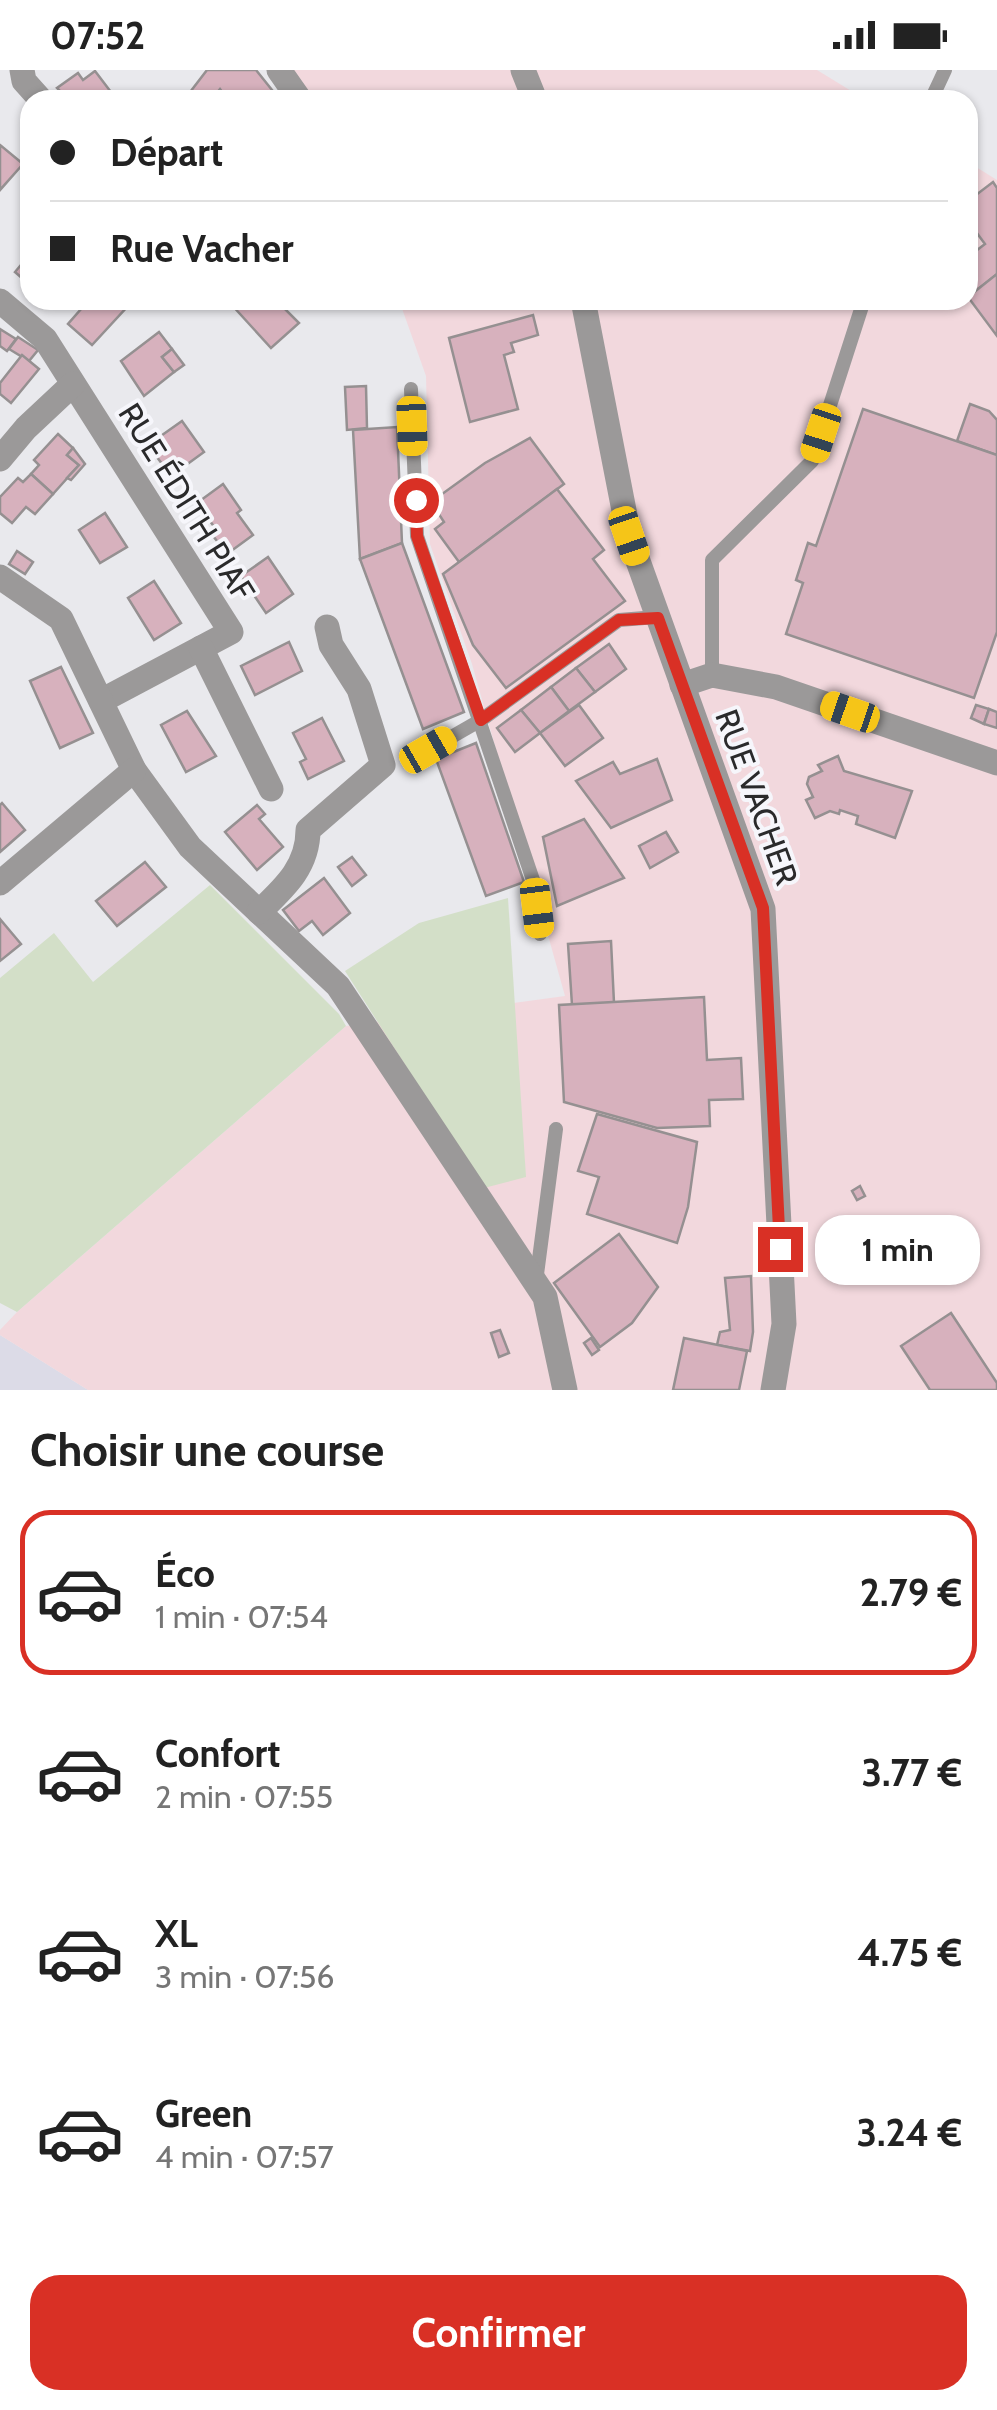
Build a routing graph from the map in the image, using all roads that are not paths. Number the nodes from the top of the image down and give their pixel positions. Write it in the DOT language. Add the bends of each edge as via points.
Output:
graph roads {
  1 [pos="0,300"];
  2 [pos="585,310"];
  3 [pos="861,310"];
  4 [pos="73,384"];
  5 [pos="411,390"];
  6 [pos="0,459"];
  7 [pos="0,578"];
  8 [pos="658,618"];
  9 [pos="326,627"];
  10 [pos="201,648"];
  11 [pos="712,675"];
  12 [pos="682,685"];
  13 [pos="101,701"];
  14 [pos="481,720"];
  15 [pos="428,750"];
  16 [pos="997,763"];
  17 [pos="134,770"];
  18 [pos="271,789"];
  19 [pos="0,883"];
  20 [pos="259,912"];
  21 [pos="540,934"];
  22 [pos="556,1129"];
  23 [pos="536,1283"];
  24 [pos="565,1390"];
  25 [pos="773,1390"];
  1 -- 4 [label="street, RUE ÉDITH PIAF" via="45,339"];
  2 -- 8 [label="street, RUE VACHER" via="629,536"];
  3 -- 11 [label="lane" via="812,460 712,560"];
  4 -- 6 [label="street"];
  4 -- 10 [label="street, RUE ÉDITH PIAF" via="231,632"];
  5 -- 14 [label="lane" via="417,536"];
  7 -- 13 [label="street" via="61,618"];
  8 -- 12 [label="street, RUE VACHER"];
  8 -- 14 [label="lane" via="619,620"];
  9 -- 20 [label="street" via="360,689 383,765 308,830 300,868"];
  10 -- 13 [label="street, RUE ÉDITH PIAF"];
  10 -- 18 [label="street"];
  11 -- 12 [label="street"];
  11 -- 16 [label="street" via="776,687"];
  12 -- 25 [label="street, RUE VACHER" via="763,908 784,1324"];
  13 -- 17 [label="street"];
  14 -- 15 [label="lane"];
  14 -- 21 [label="lane" via="534,883"];
  17 -- 19 [label="street"];
  17 -- 20 [label="street" via="190,847"];
  20 -- 23 [label="street" via="338,986"];
  22 -- 23 [label="lane"];
  23 -- 24 [label="street" via="546,1296"];
}
